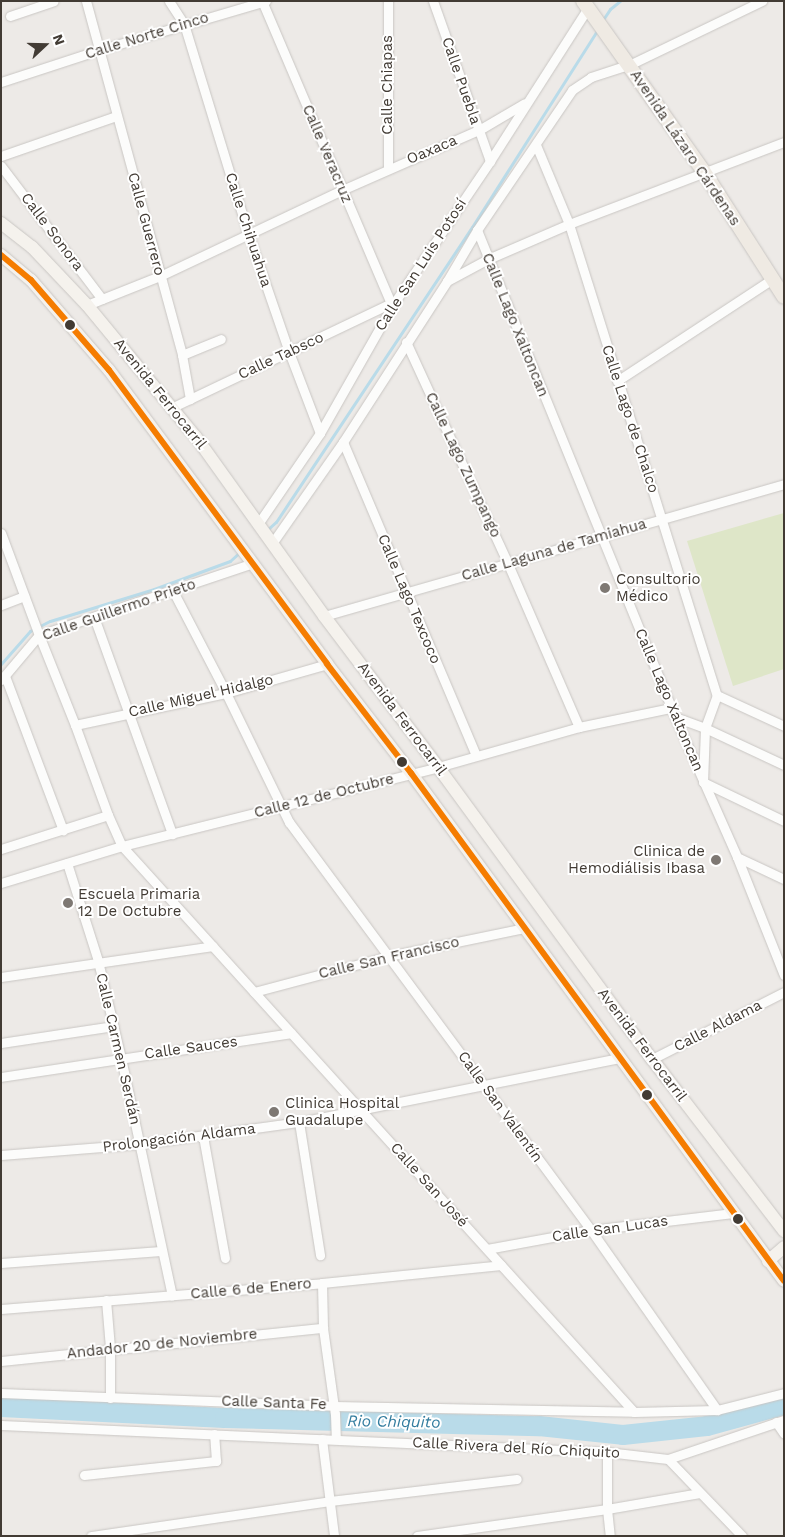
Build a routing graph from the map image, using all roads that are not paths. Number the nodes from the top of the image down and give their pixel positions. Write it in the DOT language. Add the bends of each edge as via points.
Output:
graph roads {
  1 [pos="54,1"];
  2 [pos="86,1"];
  3 [pos="169,1"];
  4 [pos="388,1"];
  5 [pos="433,1"];
  6 [pos="762,1"];
  7 [pos="264,2"];
  8 [pos="586,5"];
  9 [pos="10,16"];
  10 [pos="184,24"];
  11 [pos="99,50"];
  12 [pos="629,65"];
  13 [pos="1,82"];
  14 [pos="527,102"];
  15 [pos="116,116"];
  16 [pos="479,130"];
  17 [pos="784,142"];
  18 [pos="536,145"];
  19 [pos="1,156"];
  20 [pos="490,160"];
  21 [pos="1,166"];
  22 [pos="388,169"];
  23 [pos="704,172"];
  24 [pos="342,190"];
  25 [pos="1,223"];
  26 [pos="569,224"];
  27 [pos="477,230"];
  28 [pos="248,233"];
  29 [pos="1,255"];
  30 [pos="488,259"];
  31 [pos="160,276"];
  32 [pos="772,279"];
  33 [pos="447,281"];
  34 [pos="784,297"];
  35 [pos="102,299"];
  36 [pos="87,305"];
  37 [pos="391,305"];
  38 [pos="221,339"];
  39 [pos="406,342"];
  40 [pos="289,352"];
  41 [pos="182,355"];
  42 [pos="617,381"];
  43 [pos="190,399"];
  44 [pos="171,408"];
  45 [pos="320,433"];
  46 [pos="343,442"];
  47 [pos="784,484"];
  48 [pos="662,518"];
  49 [pos="265,532"];
  50 [pos="1,533"];
  51 [pos="601,535"];
  52 [pos="247,555"];
  53 [pos="508,564"];
  54 [pos="173,591"];
  55 [pos="406,593"];
  56 [pos="24,596"];
  57 [pos="1,605"];
  58 [pos="324,616"];
  59 [pos="94,617"];
  60 [pos="38,633"];
  61 [pos="327,664"];
  62 [pos="3,678"];
  63 [pos="226,693"];
  64 [pos="717,695"];
  65 [pos="672,708"];
  66 [pos="128,712"];
  67 [pos="675,717"];
  68 [pos="75,725"];
  69 [pos="784,726"];
  70 [pos="579,727"];
  71 [pos="705,728"];
  72 [pos="476,755"];
  73 [pos="784,765"];
  74 [pos="438,767"];
  75 [pos="412,774"];
  76 [pos="703,782"];
  77 [pos="281,806"];
  78 [pos="108,815"];
  79 [pos="784,821"];
  80 [pos="63,830"];
  81 [pos="172,834"];
  82 [pos="122,846"];
  83 [pos="1,850"];
  84 [pos="737,857"];
  85 [pos="67,863"];
  86 [pos="784,879"];
  87 [pos="1,883"];
  88 [pos="524,928"];
  89 [pos="213,946"];
  90 [pos="389,956"];
  91 [pos="98,961"];
  92 [pos="784,975"];
  93 [pos="1,977"];
  94 [pos="254,992"];
  95 [pos="784,992"];
  96 [pos="114,1026"];
  97 [pos="291,1033"];
  98 [pos="1,1043"];
  99 [pos="122,1058"];
  100 [pos="619,1058"];
  101 [pos="652,1060"];
  102 [pos="1,1077"];
  103 [pos="484,1085"];
  104 [pos="361,1110"];
  105 [pos="299,1122"];
  106 [pos="204,1136"];
  107 [pos="140,1144"];
  108 [pos="1,1155"];
  109 [pos="733,1213"];
  110 [pos="591,1230"];
  111 [pos="784,1231"];
  112 [pos="784,1247"];
  113 [pos="487,1249"];
  114 [pos="160,1251"];
  115 [pos="320,1254"];
  116 [pos="225,1258"];
  117 [pos="768,1261"];
  118 [pos="1,1262"];
  119 [pos="501,1265"];
  120 [pos="784,1281"];
  121 [pos="322,1283"];
  122 [pos="172,1296"];
  123 [pos="106,1300"];
  124 [pos="1,1310"];
  125 [pos="324,1328"];
  126 [pos="110,1348"];
  127 [pos="1,1361"];
  128 [pos="1,1393"];
  129 [pos="784,1393"];
  130 [pos="110,1398"];
  131 [pos="335,1410"];
  132 [pos="717,1410"];
  133 [pos="634,1412"];
  134 [pos="780,1421"];
  135 [pos="1,1425"];
  136 [pos="214,1434"];
  137 [pos="336,1434"];
  138 [pos="784,1434"];
  139 [pos="322,1439"];
  140 [pos="607,1452"];
  141 [pos="668,1459"];
  142 [pos="84,1475"];
  143 [pos="517,1479"];
  144 [pos="700,1493"];
  145 [pos="330,1501"];
  146 [pos="607,1509"];
  147 [pos="91,1536"];
  148 [pos="334,1536"];
  149 [pos="417,1536"];
  150 [pos="610,1536"];
  151 [pos="742,1536"];
  1 -- 9 [label="street"];
  2 -- 11 [label="street, Calle Guerrero"];
  3 -- 10 [label="street, Calle Chihuahua"];
  4 -- 22 [label="street, Calle Chiapas"];
  5 -- 16 [label="street, Calle Puebla"];
  6 -- 12 [label="street, Calle San Luis Potosí"];
  7 -- 10 [label="street, Calle Norte Cinco"];
  7 -- 24 [label="street, Calle Veracruz"];
  8 -- 12 [label="main road, Avenida Lázaro Cárdenas"];
  8 -- 14 [label="street, Calle San Luis Potosí"];
  10 -- 11 [label="street, Calle Norte Cinco"];
  10 -- 28 [label="street, Calle Chihuahua"];
  11 -- 13 [label="street, Calle Norte Cinco"];
  11 -- 15 [label="street, Calle Guerrero"];
  12 -- 18 [label="street, Calle San Luis Potosí" via="591,77 572,90"];
  12 -- 23 [label="main road, Avenida Lázaro Cárdenas"];
  14 -- 16 [label="street, Oaxaca"];
  14 -- 20 [label="street, Calle San Luis Potosí"];
  15 -- 19 [label="street"];
  15 -- 31 [label="street, Calle Guerrero"];
  16 -- 20 [label="street, Calle Puebla"];
  16 -- 22 [label="street, Oaxaca"];
  17 -- 23 [label="street"];
  18 -- 26 [label="street, Calle Lago de Chalco"];
  18 -- 27 [label="street, Calle San Luis Potosí"];
  20 -- 37 [label="street, Calle San Luis Potosí"];
  21 -- 35 [label="street, Calle Sonora"];
  22 -- 24 [label="street, Oaxaca"];
  23 -- 26 [label="street"];
  23 -- 32 [label="main road, Avenida Lázaro Cárdenas"];
  24 -- 28 [label="street, Oaxaca"];
  24 -- 37 [label="street, Calle Veracruz"];
  25 -- 36 [label="main road, Avenida Ferrocarril" via="32,247"];
  26 -- 30 [label="street"];
  26 -- 42 [label="street, Calle Lago de Chalco"];
  27 -- 30 [label="street, Calle Lago Xaltoncan"];
  27 -- 33 [label="street, Calle San Luis Potosí"];
  28 -- 31 [label="street, Oaxaca"];
  28 -- 40 [label="street, Calle Chihuahua"];
  29 -- 52 [label="main road, Avenida Ferrocarril" via="31,280 109,370"];
  30 -- 33 [label="street"];
  30 -- 51 [label="street, Calle Lago Xaltoncan"];
  31 -- 35 [label="street, Oaxaca"];
  31 -- 41 [label="street, Calle Guerrero"];
  32 -- 34 [label="main road, Avenida Lázaro Cárdenas"];
  32 -- 42 [label="street"];
  33 -- 39 [label="street, Calle San Luis Potosí"];
  35 -- 36 [label="street, Oaxaca"];
  36 -- 44 [label="main road, Avenida Ferrocarril"];
  37 -- 40 [label="street, Calle Tabsco"];
  37 -- 45 [label="street, Calle San Luis Potosí"];
  38 -- 41 [label="street"];
  39 -- 46 [label="street, Calle San Luis Potosí"];
  39 -- 53 [label="street, Calle Lago Zumpango"];
  40 -- 43 [label="street, Calle Tabsco"];
  40 -- 45 [label="street, Calle Chihuahua"];
  41 -- 43 [label="street, Calle Guerrero"];
  42 -- 48 [label="street, Calle Lago de Chalco"];
  43 -- 44 [label="street, Calle Tabsco"];
  44 -- 49 [label="main road, Avenida Ferrocarril"];
  45 -- 49 [label="street, Calle San Luis Potosí"];
  46 -- 49 [label="street, Calle San Luis Potosí"];
  46 -- 55 [label="street, Calle Lago Texcoco"];
  47 -- 48 [label="street, Calle Laguna de Tamiahua"];
  48 -- 51 [label="street, Calle Laguna de Tamiahua"];
  48 -- 64 [label="street, Calle Lago de Chalco"];
  49 -- 58 [label="main road, Avenida Ferrocarril"];
  50 -- 56 [label="street, Calle San José"];
  51 -- 53 [label="street, Calle Laguna de Tamiahua"];
  51 -- 65 [label="street, Calle Lago Xaltoncan"];
  52 -- 54 [label="street, Calle Guillermo Prieto"];
  52 -- 61 [label="main road, Avenida Ferrocarril"];
  53 -- 55 [label="street, Calle Laguna de Tamiahua"];
  53 -- 70 [label="street, Calle Lago Zumpango"];
  54 -- 59 [label="street, Calle Guillermo Prieto"];
  54 -- 63 [label="street, Calle San Valentín"];
  55 -- 58 [label="street, Calle Laguna de Tamiahua"];
  55 -- 72 [label="street, Calle Lago Texcoco"];
  56 -- 57 [label="street"];
  56 -- 60 [label="street, Calle San José"];
  58 -- 74 [label="main road, Avenida Ferrocarril"];
  59 -- 60 [label="street, Calle Guillermo Prieto"];
  59 -- 66 [label="street"];
  60 -- 62 [label="street, Calle Guillermo Prieto"];
  60 -- 68 [label="street, Calle San José"];
  61 -- 63 [label="street, Calle Miguel Hidalgo"];
  61 -- 75 [label="main road, Avenida Ferrocarril"];
  62 -- 80 [label="street"];
  63 -- 66 [label="street, Calle Miguel Hidalgo"];
  63 -- 77 [label="street, Calle San Valentín"];
  64 -- 69 [label="street"];
  64 -- 71 [label="street"];
  65 -- 67 [label="street, Calle Lago Xaltoncan"];
  65 -- 70 [label="street, Calle 12 de Octubre"];
  66 -- 68 [label="street, Calle Miguel Hidalgo"];
  66 -- 81 [label="street"];
  67 -- 71 [label="street"];
  67 -- 76 [label="street, Calle Lago Xaltoncan"];
  68 -- 78 [label="street, Calle San José"];
  70 -- 72 [label="street, Calle 12 de Octubre"];
  71 -- 73 [label="street"];
  71 -- 76 [label="street"];
  72 -- 74 [label="street, Calle 12 de Octubre"];
  74 -- 75 [label="street, Calle 12 de Octubre"];
  74 -- 101 [label="main road, Avenida Ferrocarril"];
  75 -- 77 [label="street, Calle 12 de Octubre"];
  75 -- 88 [label="main road, Avenida Ferrocarril"];
  76 -- 79 [label="street"];
  76 -- 84 [label="street, Calle Lago Xaltoncan"];
  77 -- 81 [label="street, Calle 12 de Octubre"];
  77 -- 90 [label="street, Calle San Valentín" via="295,830"];
  78 -- 80 [label="street"];
  78 -- 82 [label="street, Calle San José"];
  80 -- 83 [label="street"];
  81 -- 82 [label="street, Calle 12 de Octubre"];
  82 -- 85 [label="street, Calle 12 de Octubre"];
  82 -- 89 [label="street, Calle San José"];
  84 -- 86 [label="street"];
  84 -- 92 [label="street, Calle Lago Xaltoncan"];
  85 -- 87 [label="street, Calle 12 de Octubre"];
  85 -- 91 [label="street, Calle Carmen Serdán"];
  88 -- 90 [label="street, Calle San Francisco"];
  88 -- 100 [label="main road, Avenida Ferrocarril"];
  89 -- 91 [label="street"];
  89 -- 94 [label="street, Calle San José"];
  90 -- 94 [label="street, Calle San Francisco"];
  90 -- 103 [label="street, Calle San Valentín"];
  91 -- 93 [label="street"];
  91 -- 96 [label="street, Calle Carmen Serdán"];
  94 -- 97 [label="street, Calle San José"];
  95 -- 101 [label="street, Calle Aldama"];
  96 -- 98 [label="street"];
  96 -- 99 [label="street, Calle Carmen Serdán"];
  97 -- 99 [label="street, Calle Sauces"];
  97 -- 104 [label="street, Calle San José"];
  99 -- 102 [label="street, Calle Sauces"];
  99 -- 107 [label="street, Calle Carmen Serdán"];
  100 -- 103 [label="street, Prolongación Aldama"];
  100 -- 109 [label="main road, Avenida Ferrocarril"];
  101 -- 111 [label="main road, Avenida Ferrocarril"];
  103 -- 104 [label="street, Prolongación Aldama"];
  103 -- 110 [label="street, Calle San Valentín"];
  104 -- 105 [label="street, Prolongación Aldama"];
  104 -- 113 [label="street, Calle San José"];
  105 -- 106 [label="street, Prolongación Aldama"];
  105 -- 115 [label="street"];
  106 -- 107 [label="street, Prolongación Aldama"];
  106 -- 116 [label="street"];
  107 -- 108 [label="street, Prolongación Aldama"];
  107 -- 114 [label="street, Calle Carmen Serdán"];
  109 -- 110 [label="street, Calle San Lucas"];
  109 -- 117 [label="main road, Avenida Ferrocarril"];
  110 -- 113 [label="street, Calle San Lucas"];
  110 -- 132 [label="street, Calle San Valentín"];
  112 -- 117 [label="main road"];
  113 -- 119 [label="street, Calle San José"];
  114 -- 118 [label="street"];
  114 -- 122 [label="street, Calle Carmen Serdán"];
  117 -- 120 [label="main road, Avenida Ferrocarril"];
  119 -- 121 [label="street, Calle 6 de Enero"];
  119 -- 133 [label="street, Calle San José"];
  121 -- 122 [label="street, Calle 6 de Enero"];
  121 -- 125 [label="street"];
  122 -- 123 [label="street, Calle 6 de Enero"];
  123 -- 124 [label="street, Calle 6 de Enero"];
  123 -- 126 [label="street"];
  125 -- 126 [label="street, Andador 20 de Noviembre"];
  125 -- 131 [label="street"];
  126 -- 127 [label="street, Andador 20 de Noviembre"];
  126 -- 130 [label="street"];
  128 -- 130 [label="street, Calle Santa Fe"];
  129 -- 132 [label="street, Calle Santa Fe"];
  130 -- 131 [label="street, Calle Santa Fe"];
  131 -- 133 [label="street, Calle Santa Fe"];
  131 -- 137 [label="street"];
  132 -- 133 [label="street, Calle Santa Fe"];
  134 -- 138 [label="street"];
  134 -- 141 [label="street, Calle Rivera del Río Chiquito"];
  135 -- 136 [label="street, Calle Rivera del Río Chiquito"];
  136 -- 139 [label="street, Calle Rivera del Río Chiquito"];
  136 -- 142 [label="street" via="216,1461"];
  137 -- 139 [label="street, Calle Rivera del Río Chiquito"];
  137 -- 140 [label="street, Calle Rivera del Río Chiquito"];
  139 -- 145 [label="street"];
  140 -- 141 [label="street, Calle Rivera del Río Chiquito"];
  140 -- 146 [label="street"];
  141 -- 144 [label="street"];
  143 -- 145 [label="street"];
  144 -- 146 [label="street"];
  144 -- 151 [label="street"];
  145 -- 147 [label="street"];
  145 -- 148 [label="street"];
  146 -- 149 [label="street"];
  146 -- 150 [label="street"];
}
